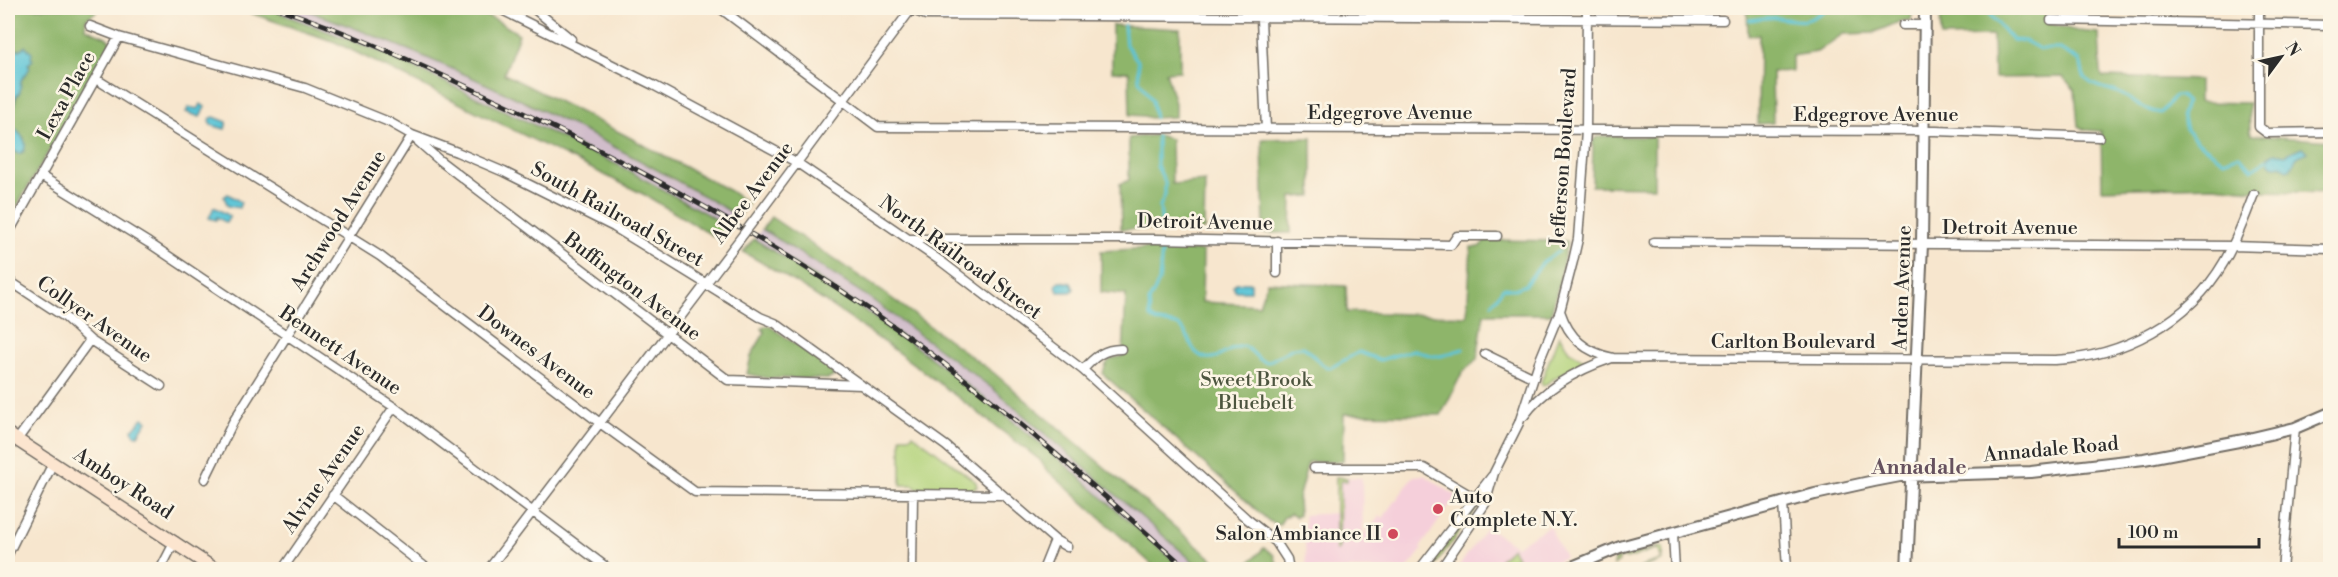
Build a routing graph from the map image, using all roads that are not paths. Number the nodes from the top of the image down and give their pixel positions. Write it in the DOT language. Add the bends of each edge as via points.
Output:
graph roads {
  1 [pos="498,8"];
  2 [pos="533,8"];
  3 [pos="720,8"];
  4 [pos="910,8"];
  5 [pos="1587,8"];
  6 [pos="1925,8"];
  7 [pos="2259,8"];
  8 [pos="510,10"];
  9 [pos="1261,19"];
  10 [pos="1587,20"];
  11 [pos="1723,20"];
  12 [pos="2051,20"];
  13 [pos="2259,24"];
  14 [pos="1903,25"];
  15 [pos="1925,25"];
  16 [pos="2331,25"];
  17 [pos="90,26"];
  18 [pos="119,37"];
  19 [pos="580,48"];
  20 [pos="96,80"];
  21 [pos="843,101"];
  22 [pos="1266,129"];
  23 [pos="1586,131"];
  24 [pos="1924,132"];
  25 [pos="2331,132"];
  26 [pos="412,135"];
  27 [pos="2099,136"];
  28 [pos="796,162"];
  29 [pos="41,176"];
  30 [pos="2254,194"];
  31 [pos="8,234"];
  32 [pos="349,236"];
  33 [pos="1497,236"];
  34 [pos="909,240"];
  35 [pos="1277,241"];
  36 [pos="1654,242"];
  37 [pos="1922,244"];
  38 [pos="2233,246"];
  39 [pos="2331,249"];
  40 [pos="1277,273"];
  41 [pos="8,280"];
  42 [pos="705,282"];
  43 [pos="1560,312"];
  44 [pos="667,333"];
  45 [pos="288,335"];
  46 [pos="90,340"];
  47 [pos="1121,349"];
  48 [pos="1485,354"];
  49 [pos="1613,358"];
  50 [pos="1918,359"];
  51 [pos="1083,370"];
  52 [pos="1534,378"];
  53 [pos="863,385"];
  54 [pos="161,386"];
  55 [pos="394,407"];
  56 [pos="2331,413"];
  57 [pos="600,423"];
  58 [pos="1519,423"];
  59 [pos="2295,428"];
  60 [pos="12,437"];
  61 [pos="53,463"];
  62 [pos="1314,468"];
  63 [pos="1494,473"];
  64 [pos="1913,476"];
  65 [pos="205,479"];
  66 [pos="913,494"];
  67 [pos="333,495"];
  68 [pos="1002,495"];
  69 [pos="1474,497"];
  70 [pos="1783,502"];
  71 [pos="1485,504"];
  72 [pos="533,511"];
  73 [pos="1673,534"];
  74 [pos="1055,540"];
  75 [pos="175,541"];
  76 [pos="1067,547"];
  77 [pos="8,554"];
  78 [pos="160,570"];
  79 [pos="216,570"];
  80 [pos="282,570"];
  81 [pos="429,570"];
  82 [pos="488,570"];
  83 [pos="610,570"];
  84 [pos="912,570"];
  85 [pos="1043,570"];
  86 [pos="1288,570"];
  87 [pos="1419,570"];
  88 [pos="1440,570"];
  89 [pos="1565,570"];
  90 [pos="1675,570"];
  91 [pos="1787,570"];
  92 [pos="1907,570"];
  93 [pos="2282,570"];
  1 -- 8 [label="street, North Railroad Street"];
  2 -- 19 [label="street, North Railroad Street"];
  3 -- 21 [label="street, Edgegrove Avenue"];
  4 -- 9 [label="street" via="926,15"];
  4 -- 21 [label="street, Albee Avenue"];
  5 -- 10 [label="street, Jefferson Boulevard"];
  6 -- 15 [label="street, Arden Avenue"];
  7 -- 13 [label="street"];
  8 -- 19 [label="street, North Railroad Street"];
  9 -- 10 [label="street"];
  9 -- 22 [label="street"];
  10 -- 11 [label="street"];
  10 -- 23 [label="street, Jefferson Boulevard"];
  12 -- 13 [label="street"];
  13 -- 16 [label="street"];
  13 -- 25 [label="street" via="2260,129 2267,133"];
  14 -- 15 [label="street"];
  15 -- 24 [label="street, Arden Avenue"];
  17 -- 18 [label="street, South Railroad Street"];
  18 -- 20 [label="street, Lexa Place"];
  18 -- 26 [label="street, South Railroad Street" via="305,88"];
  19 -- 28 [label="street, North Railroad Street"];
  20 -- 29 [label="street, Lexa Place"];
  20 -- 32 [label="street, Downes Avenue"];
  21 -- 22 [label="street, Edgegrove Avenue" via="878,127"];
  21 -- 28 [label="street, Albee Avenue"];
  22 -- 23 [label="street, Edgegrove Avenue"];
  23 -- 24 [label="street, Edgegrove Avenue"];
  23 -- 43 [label="street, Jefferson Boulevard" via="1578,239"];
  24 -- 27 [label="street, Edgegrove Avenue"];
  24 -- 37 [label="street, Arden Avenue"];
  26 -- 32 [label="street, Archwood Avenue"];
  26 -- 42 [label="street, South Railroad Street" via="558,198"];
  26 -- 44 [label="street, Buffington Avenue" via="439,160"];
  28 -- 34 [label="street, North Railroad Street"];
  28 -- 42 [label="street, Albee Avenue, bridge"];
  29 -- 31 [label="street, Lexa Place"];
  29 -- 45 [label="street, Bennett Avenue"];
  30 -- 38 [label="street, Carlton Boulevard"];
  32 -- 45 [label="street, Archwood Avenue"];
  32 -- 57 [label="street, Downes Avenue"];
  33 -- 35 [label="street, Detroit Avenue" via="1457,236 1451,245"];
  34 -- 35 [label="street, Detroit Avenue"];
  34 -- 51 [label="street, North Railroad Street"];
  35 -- 40 [label="street"];
  36 -- 37 [label="street, Detroit Avenue"];
  37 -- 38 [label="street, Detroit Avenue"];
  37 -- 50 [label="street, Arden Avenue"];
  38 -- 39 [label="street, Detroit Avenue"];
  38 -- 50 [label="street, Carlton Boulevard" via="2210,283 2181,312 2124,346 2065,360"];
  41 -- 46 [label="street, Collyer Avenue" via="66,318"];
  42 -- 44 [label="street, Albee Avenue"];
  42 -- 53 [label="street, South Railroad Street" via="775,323"];
  43 -- 49 [label="street, Carlton Boulevard" via="1564,325 1580,344"];
  43 -- 52 [label="street, Jefferson Boulevard"];
  44 -- 53 [label="street, Buffington Avenue" via="728,380"];
  44 -- 57 [label="street, Albee Avenue"];
  45 -- 55 [label="street, Bennett Avenue"];
  45 -- 65 [label="street, Archwood Avenue" via="230,428"];
  46 -- 54 [label="street, Collyer Avenue"];
  46 -- 60 [label="street"];
  47 -- 51 [label="street" via="1104,351"];
  48 -- 52 [label="street"];
  49 -- 50 [label="street, Carlton Boulevard"];
  49 -- 58 [label="street, Carlton Boulevard" via="1562,381"];
  50 -- 64 [label="street, Arden Avenue"];
  51 -- 86 [label="street, North Railroad Street" via="1269,536 1282,550"];
  52 -- 58 [label="street, Jefferson Boulevard"];
  53 -- 68 [label="street, South Railroad Street" via="946,446"];
  55 -- 67 [label="street, Alvine Avenue"];
  55 -- 72 [label="street, Bennett Avenue"];
  56 -- 59 [label="street, Annadale Road"];
  57 -- 66 [label="street, Downes Avenue" via="695,492"];
  57 -- 72 [label="street, Albee Avenue"];
  58 -- 63 [label="street, Jefferson Boulevard"];
  59 -- 64 [label="street, Annadale Road" via="2196,450 2091,466"];
  59 -- 93 [label="street"];
  60 -- 61 [label="main road, Amboy Road"];
  61 -- 75 [label="main road, Amboy Road"];
  61 -- 77 [label="street"];
  62 -- 69 [label="street" via="1424,468"];
  63 -- 69 [label="street, Jefferson Boulevard"];
  63 -- 71 [label="street, Jefferson Boulevard"];
  64 -- 70 [label="street, Annadale Road"];
  64 -- 92 [label="street, Arden Avenue"];
  66 -- 68 [label="street, Downes Avenue"];
  66 -- 84 [label="street"];
  67 -- 80 [label="street, Alvine Avenue"];
  67 -- 81 [label="street"];
  68 -- 74 [label="street, South Railroad Street"];
  69 -- 71 [label="street"];
  69 -- 87 [label="street, Jefferson Boulevard"];
  70 -- 73 [label="street, Annadale Road"];
  70 -- 91 [label="street"];
  71 -- 88 [label="street, Jefferson Boulevard"];
  72 -- 82 [label="street, Albee Avenue"];
  72 -- 83 [label="street, Bennett Avenue"];
  73 -- 89 [label="street, Annadale Road" via="1620,546"];
  73 -- 90 [label="street"];
  74 -- 76 [label="street, South Railroad Street"];
  74 -- 85 [label="street"];
  75 -- 78 [label="street"];
  75 -- 79 [label="main road, Amboy Road"];
}
